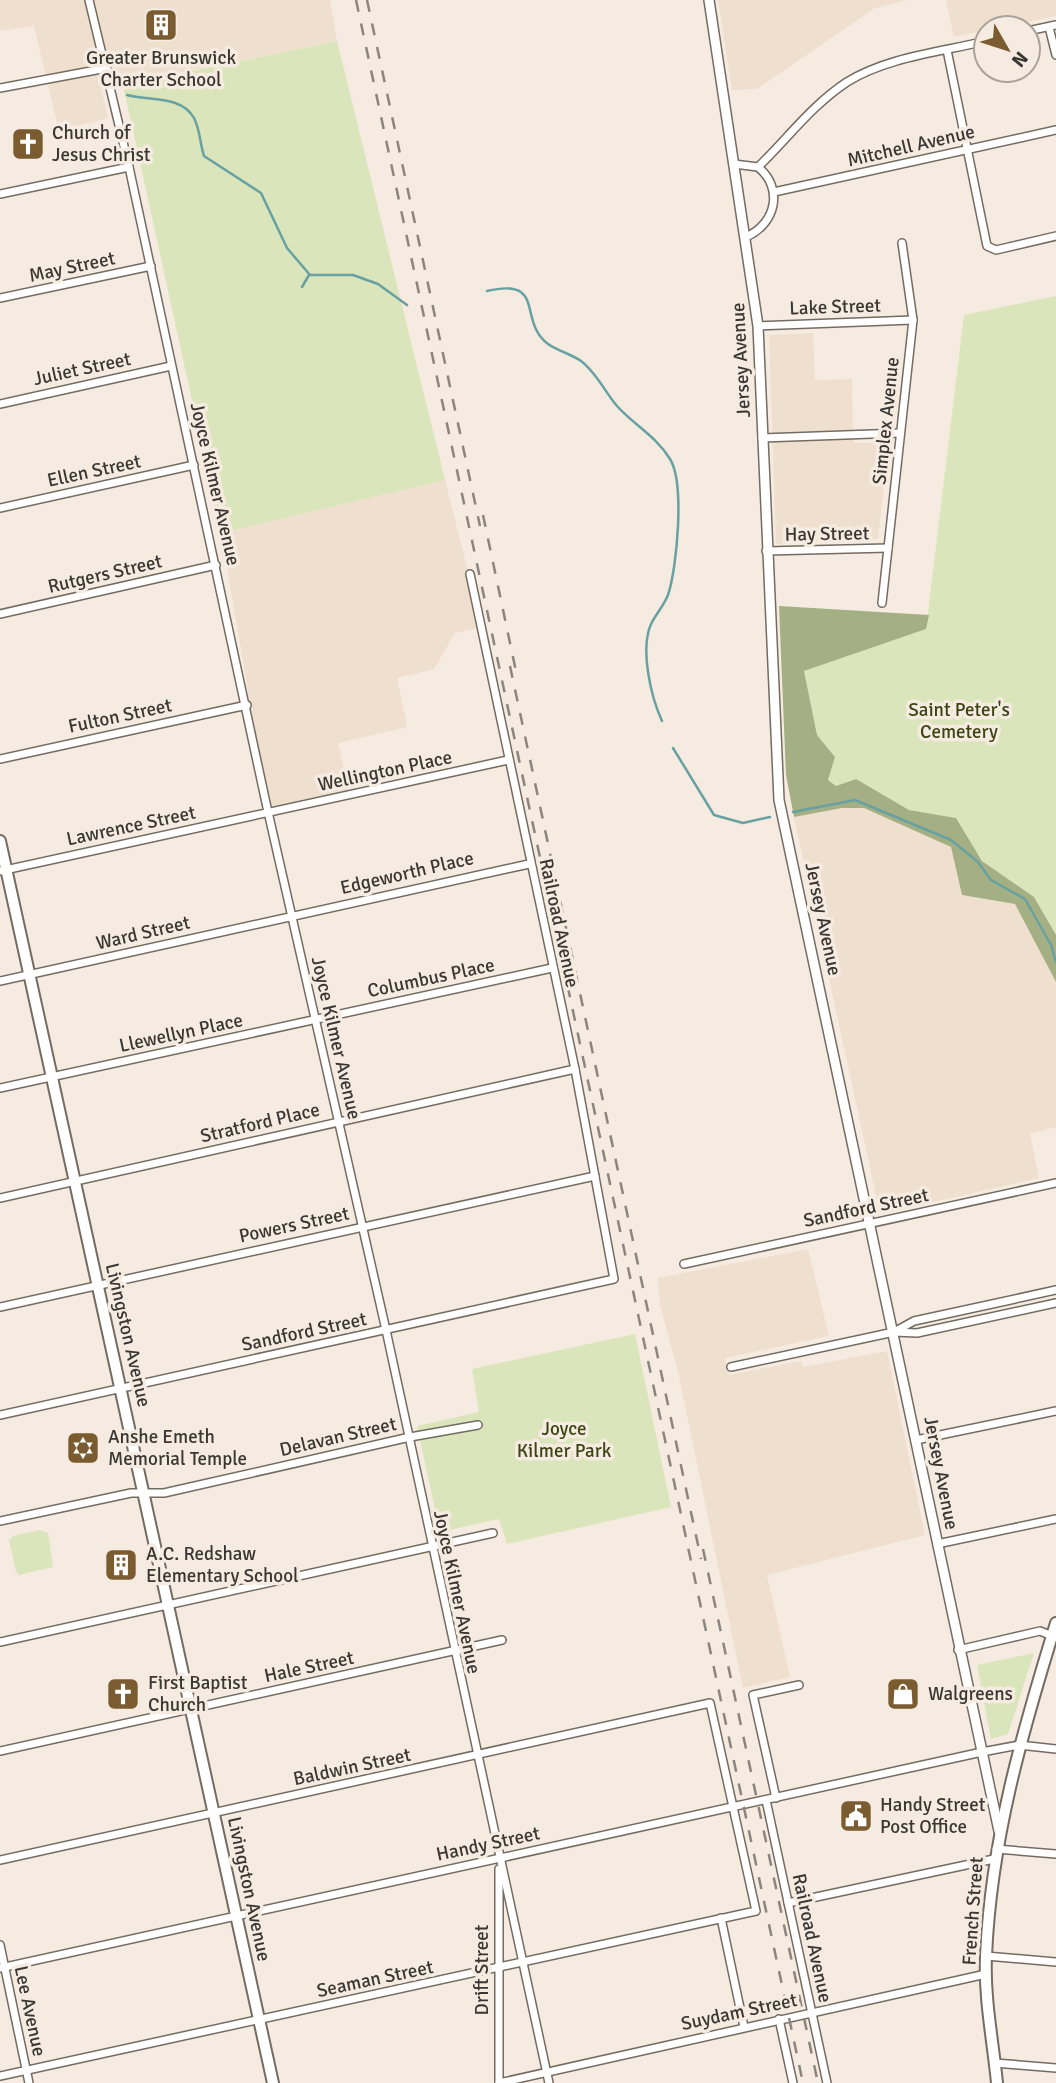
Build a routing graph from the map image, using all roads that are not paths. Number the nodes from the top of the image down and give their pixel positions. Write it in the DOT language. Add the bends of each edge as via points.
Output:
graph roads {
  1 [pos="89,0"];
  2 [pos="709,0"];
  3 [pos="1052,26"];
  4 [pos="972,44"];
  5 [pos="947,50"];
  6 [pos="1056,55"];
  7 [pos="107,68"];
  8 [pos="0,88"];
  9 [pos="1056,130"];
  10 [pos="968,149"];
  11 [pos="734,164"];
  12 [pos="129,167"];
  13 [pos="758,167"];
  14 [pos="774,192"];
  15 [pos="0,194"];
  16 [pos="1056,236"];
  17 [pos="746,237"];
  18 [pos="902,243"];
  19 [pos="151,265"];
  20 [pos="0,298"];
  21 [pos="913,320"];
  22 [pos="758,326"];
  23 [pos="171,366"];
  24 [pos="0,404"];
  25 [pos="900,433"];
  26 [pos="762,438"];
  27 [pos="194,465"];
  28 [pos="0,508"];
  29 [pos="888,548"];
  30 [pos="766,551"];
  31 [pos="216,565"];
  32 [pos="470,574"];
  33 [pos="882,603"];
  34 [pos="0,614"];
  35 [pos="247,705"];
  36 [pos="0,759"];
  37 [pos="508,760"];
  38 [pos="269,813"];
  39 [pos="0,841"];
  40 [pos="529,863"];
  41 [pos="3,870"];
  42 [pos="293,915"];
  43 [pos="552,968"];
  44 [pos="30,975"];
  45 [pos="0,981"];
  46 [pos="316,1020"];
  47 [pos="575,1069"];
  48 [pos="52,1076"];
  49 [pos="0,1088"];
  50 [pos="338,1122"];
  51 [pos="595,1176"];
  52 [pos="76,1182"];
  53 [pos="1056,1183"];
  54 [pos="0,1198"];
  55 [pos="870,1223"];
  56 [pos="362,1227"];
  57 [pos="684,1264"];
  58 [pos="614,1279"];
  59 [pos="99,1284"];
  60 [pos="1056,1290"];
  61 [pos="1017,1298"];
  62 [pos="1056,1303"];
  63 [pos="0,1307"];
  64 [pos="1020,1311"];
  65 [pos="386,1330"];
  66 [pos="894,1332"];
  67 [pos="731,1367"];
  68 [pos="122,1388"];
  69 [pos="1056,1411"];
  70 [pos="0,1415"];
  71 [pos="478,1425"];
  72 [pos="410,1437"];
  73 [pos="916,1440"];
  74 [pos="146,1493"];
  75 [pos="1056,1519"];
  76 [pos="0,1521"];
  77 [pos="493,1533"];
  78 [pos="937,1544"];
  79 [pos="431,1546"];
  80 [pos="170,1605"];
  81 [pos="1056,1623"];
  82 [pos="1054,1636"];
  83 [pos="502,1640"];
  84 [pos="0,1642"];
  85 [pos="958,1650"];
  86 [pos="453,1651"];
  87 [pos="799,1685"];
  88 [pos="192,1709"];
  89 [pos="1019,1745"];
  90 [pos="1056,1749"];
  91 [pos="0,1751"];
  92 [pos="982,1752"];
  93 [pos="477,1756"];
  94 [pos="776,1798"];
  95 [pos="766,1800"];
  96 [pos="734,1807"];
  97 [pos="214,1813"];
  98 [pos="999,1831"];
  99 [pos="995,1854"];
  100 [pos="1056,1854"];
  101 [pos="500,1858"];
  102 [pos="0,1860"];
  103 [pos="788,1903"];
  104 [pos="236,1916"];
  105 [pos="721,1919"];
  106 [pos="0,1945"];
  107 [pos="986,1956"];
  108 [pos="1056,1962"];
  109 [pos="522,1963"];
  110 [pos="2,1968"];
  111 [pos="497,1968"];
  112 [pos="986,1974"];
  113 [pos="812,2012"];
  114 [pos="259,2020"];
  115 [pos="779,2020"];
  116 [pos="744,2027"];
  117 [pos="995,2063"];
  118 [pos="1056,2068"];
  119 [pos="27,2071"];
  120 [pos="547,2071"];
  121 [pos="0,2076"];
  122 [pos="29,2083"];
  123 [pos="274,2083"];
  124 [pos="499,2083"];
  125 [pos="549,2083"];
  126 [pos="793,2083"];
  127 [pos="827,2083"];
  128 [pos="997,2083"];
  1 -- 7 [label="street, Joyce Kilmer Avenue"];
  2 -- 11 [label="street, Jersey Avenue"];
  3 -- 6 [label="street"];
  4 -- 5 [label="street"];
  5 -- 10 [label="street"];
  5 -- 13 [label="street" via="870,69 847,82 814,108"];
  7 -- 8 [label="street"];
  7 -- 12 [label="street, Joyce Kilmer Avenue"];
  9 -- 10 [label="street, Mitchell Avenue"];
  10 -- 14 [label="street, Mitchell Avenue"];
  10 -- 16 [label="street" via="988,246 996,250"];
  11 -- 13 [label="street"];
  11 -- 17 [label="street, Jersey Avenue"];
  12 -- 15 [label="street"];
  12 -- 19 [label="street, Joyce Kilmer Avenue"];
  13 -- 14 [label="street"];
  14 -- 17 [label="street" via="769,218"];
  17 -- 22 [label="street, Jersey Avenue"];
  18 -- 21 [label="street, Simplex Avenue"];
  19 -- 20 [label="street, May Street"];
  19 -- 23 [label="street, Joyce Kilmer Avenue"];
  21 -- 22 [label="street, Lake Street"];
  21 -- 25 [label="street, Simplex Avenue"];
  22 -- 26 [label="street, Jersey Avenue"];
  23 -- 24 [label="street, Juliet Street"];
  23 -- 27 [label="street, Joyce Kilmer Avenue"];
  25 -- 26 [label="street"];
  25 -- 29 [label="street, Simplex Avenue"];
  26 -- 30 [label="street, Jersey Avenue"];
  27 -- 28 [label="street, Ellen Street"];
  27 -- 31 [label="street, Joyce Kilmer Avenue"];
  29 -- 30 [label="street, Hay Street"];
  29 -- 33 [label="street, Simplex Avenue"];
  30 -- 55 [label="street, Jersey Avenue" via="776,780"];
  31 -- 34 [label="street, Rutgers Street"];
  31 -- 35 [label="street, Joyce Kilmer Avenue"];
  32 -- 37 [label="street, Railroad Avenue"];
  35 -- 36 [label="street, Fulton Street"];
  35 -- 38 [label="street, Joyce Kilmer Avenue"];
  37 -- 38 [label="street, Wellington Place"];
  37 -- 40 [label="street, Railroad Avenue"];
  38 -- 41 [label="street, Lawrence Street"];
  38 -- 42 [label="street, Joyce Kilmer Avenue"];
  39 -- 41 [label="main road, Livingston Avenue"];
  40 -- 42 [label="street, Edgeworth Place"];
  40 -- 43 [label="street, Railroad Avenue"];
  41 -- 44 [label="main road, Livingston Avenue"];
  42 -- 44 [label="street, Ward Street"];
  42 -- 46 [label="street, Joyce Kilmer Avenue"];
  43 -- 46 [label="street, Columbus Place"];
  43 -- 47 [label="street, Railroad Avenue"];
  44 -- 45 [label="street, Ward Street"];
  44 -- 48 [label="main road, Livingston Avenue"];
  46 -- 48 [label="street, Llewellyn Place"];
  46 -- 50 [label="street, Joyce Kilmer Avenue"];
  47 -- 50 [label="street, Stratford Place"];
  47 -- 51 [label="street, Railroad Avenue"];
  48 -- 49 [label="street, Llewellyn Place"];
  48 -- 52 [label="main road, Livingston Avenue"];
  50 -- 52 [label="street, Stratford Place"];
  50 -- 56 [label="street, Joyce Kilmer Avenue"];
  51 -- 56 [label="street, Powers Street"];
  51 -- 58 [label="street, Railroad Avenue"];
  52 -- 54 [label="street, Stratford Place"];
  52 -- 59 [label="main road, Livingston Avenue"];
  53 -- 55 [label="street, Sandford Street"];
  55 -- 57 [label="street, Sandford Street"];
  55 -- 66 [label="street, Jersey Avenue"];
  56 -- 59 [label="street, Powers Street"];
  56 -- 65 [label="street, Joyce Kilmer Avenue"];
  58 -- 65 [label="street, Sandford Street"];
  59 -- 63 [label="street, Powers Street"];
  59 -- 68 [label="main road, Livingston Avenue"];
  60 -- 61 [label="street"];
  61 -- 64 [label="street"];
  61 -- 66 [label="street" via="915,1321"];
  62 -- 64 [label="street"];
  64 -- 66 [label="street" via="917,1334"];
  65 -- 68 [label="street, Sandford Street"];
  65 -- 72 [label="street, Joyce Kilmer Avenue"];
  66 -- 67 [label="street"];
  66 -- 73 [label="street, Jersey Avenue"];
  68 -- 70 [label="street, Sandford Street"];
  68 -- 74 [label="main road, Livingston Avenue"];
  69 -- 73 [label="street"];
  71 -- 72 [label="street, Delavan Street"];
  72 -- 74 [label="street, Delavan Street" via="164,1493"];
  72 -- 79 [label="street, Joyce Kilmer Avenue"];
  73 -- 78 [label="street, Jersey Avenue"];
  74 -- 76 [label="street, Delavan Street"];
  74 -- 80 [label="main road, Livingston Avenue"];
  75 -- 78 [label="street"];
  77 -- 79 [label="street"];
  78 -- 85 [label="street, Jersey Avenue"];
  79 -- 80 [label="street"];
  79 -- 86 [label="street, Joyce Kilmer Avenue"];
  80 -- 84 [label="street"];
  80 -- 88 [label="main road, Livingston Avenue"];
  81 -- 82 [label="main road, French Street"];
  82 -- 85 [label="street" via="1040,1631"];
  82 -- 89 [label="main road, French Street"];
  83 -- 86 [label="street, Hale Street"];
  85 -- 92 [label="street, Jersey Avenue"];
  86 -- 88 [label="street, Hale Street"];
  86 -- 93 [label="street, Joyce Kilmer Avenue"];
  87 -- 94 [label="street" via="753,1695"];
  88 -- 91 [label="street, Hale Street"];
  88 -- 97 [label="main road, Livingston Avenue"];
  89 -- 90 [label="street, Handy Street"];
  89 -- 92 [label="street, Handy Street"];
  89 -- 98 [label="main road, French Street"];
  92 -- 94 [label="street, Handy Street"];
  92 -- 98 [label="street, Jersey Avenue"];
  93 -- 96 [label="street, Baldwin Street" via="710,1703"];
  93 -- 97 [label="street, Baldwin Street"];
  93 -- 101 [label="street, Joyce Kilmer Avenue"];
  94 -- 95 [label="street, Handy Street"];
  95 -- 96 [label="street, Handy Street"];
  95 -- 103 [label="street, Railroad Avenue"];
  96 -- 101 [label="street, Handy Street"];
  96 -- 105 [label="street, Seaman Street" via="756,1911"];
  97 -- 102 [label="street, Baldwin Street"];
  97 -- 104 [label="main road, Livingston Avenue"];
  98 -- 99 [label="main road, French Street"];
  99 -- 100 [label="street"];
  99 -- 103 [label="street"];
  99 -- 107 [label="main road, French Street"];
  101 -- 104 [label="street, Handy Street"];
  101 -- 109 [label="street, Joyce Kilmer Avenue"];
  101 -- 111 [label="street, Drift Street"];
  103 -- 113 [label="street, Railroad Avenue"];
  104 -- 110 [label="street, Handy Street"];
  104 -- 114 [label="main road, Livingston Avenue"];
  105 -- 109 [label="street, Seaman Street"];
  105 -- 116 [label="street"];
  106 -- 110 [label="street, Lee Avenue"];
  107 -- 108 [label="street"];
  107 -- 112 [label="main road, French Street"];
  109 -- 111 [label="street, Seaman Street"];
  109 -- 120 [label="street, Joyce Kilmer Avenue"];
  110 -- 119 [label="street, Lee Avenue"];
  111 -- 114 [label="street, Seaman Street"];
  111 -- 124 [label="street, Drift Street"];
  112 -- 113 [label="street, Suydam Street"];
  112 -- 117 [label="main road, French Street"];
  113 -- 115 [label="street, Suydam Street"];
  113 -- 127 [label="street, Railroad Avenue"];
  114 -- 119 [label="street, Seaman Street"];
  114 -- 123 [label="main road, Livingston Avenue"];
  115 -- 116 [label="street, Suydam Street"];
  115 -- 126 [label="street"];
  116 -- 120 [label="street, Suydam Street"];
  117 -- 118 [label="street"];
  117 -- 128 [label="main road, French Street"];
  119 -- 121 [label="street, Seaman Street"];
  119 -- 122 [label="street, Lee Avenue"];
  120 -- 124 [label="street, Suydam Street"];
  120 -- 125 [label="street, Joyce Kilmer Avenue"];
}
